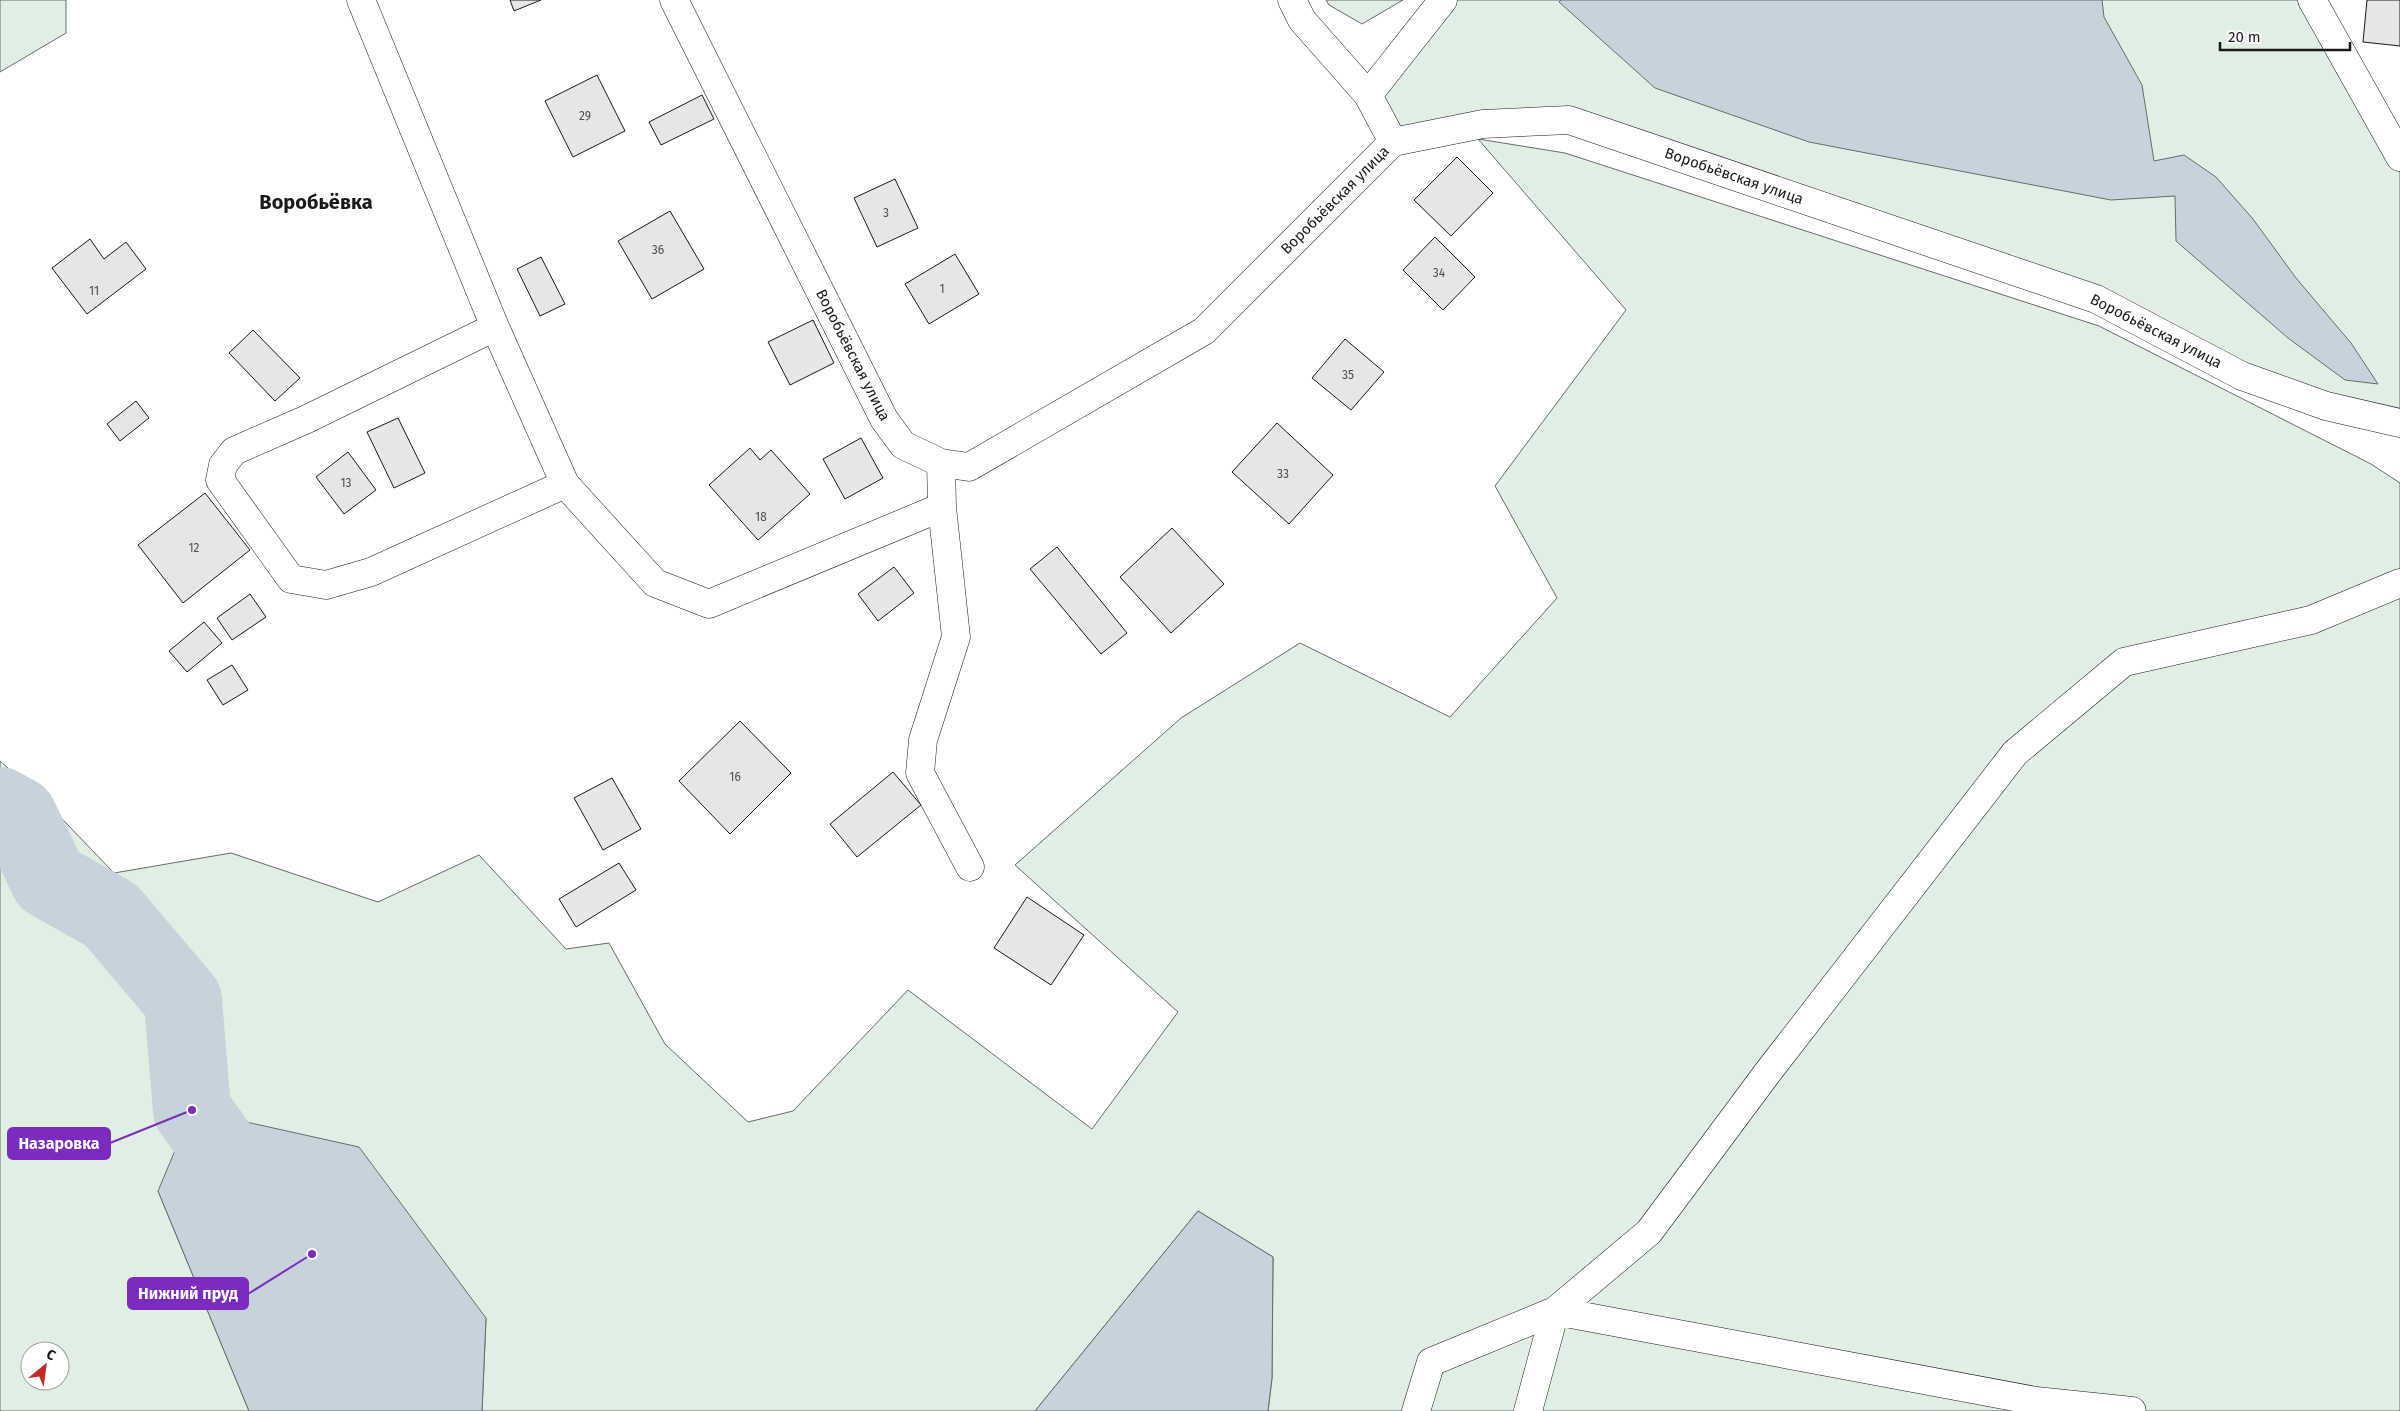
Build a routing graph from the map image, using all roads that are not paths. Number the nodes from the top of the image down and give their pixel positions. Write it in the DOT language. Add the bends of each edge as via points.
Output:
graph roads {
  1 [pos="361,0"];
  2 [pos="674,0"];
  3 [pos="1292,0"];
  4 [pos="1443,0"];
  5 [pos="2312,0"];
  6 [pos="1368,95"];
  7 [pos="1394,142"];
  8 [pos="2400,157"];
  9 [pos="495,327"];
  10 [pos="2400,423"];
  11 [pos="941,463"];
  12 [pos="565,484"];
  13 [pos="942,507"];
  14 [pos="2400,583"];
  15 [pos="970,866"];
  16 [pos="1555,1312"];
  17 [pos="2035,1406"];
  18 [pos="1416,1411"];
  19 [pos="1528,1411"];
  20 [pos="2132,1411"];
  1 -- 9 [label="street"];
  2 -- 11 [label="street, Воробьёвская улица" via="884,419 903,445"];
  3 -- 6 [label="street" via="1302,20"];
  4 -- 6 [label="street"];
  5 -- 8 [label="street"];
  6 -- 7 [label="street"];
  7 -- 10 [label="street, Воробьёвская улица" via="1483,124 1569,120 2096,299 2242,376 2326,406"];
  7 -- 11 [label="street, Воробьёвская улица" via="1204,331 968,467"];
  9 -- 12 [label="street"];
  9 -- 12 [label="street" via="234,451 223,465 220,480 291,579 326,585 371,572"];
  11 -- 13 [label="street"];
  12 -- 13 [label="street" via="655,583 708,604"];
  13 -- 15 [label="street" via="956,637 923,740 920,773"];
  14 -- 16 [label="street" via="2312,620 2124,662 2015,753 1768,1072 1649,1232"];
  16 -- 17 [label="street"];
  16 -- 18 [label="street" via="1431,1362"];
  16 -- 19 [label="street"];
  17 -- 20 [label="street"];
}
